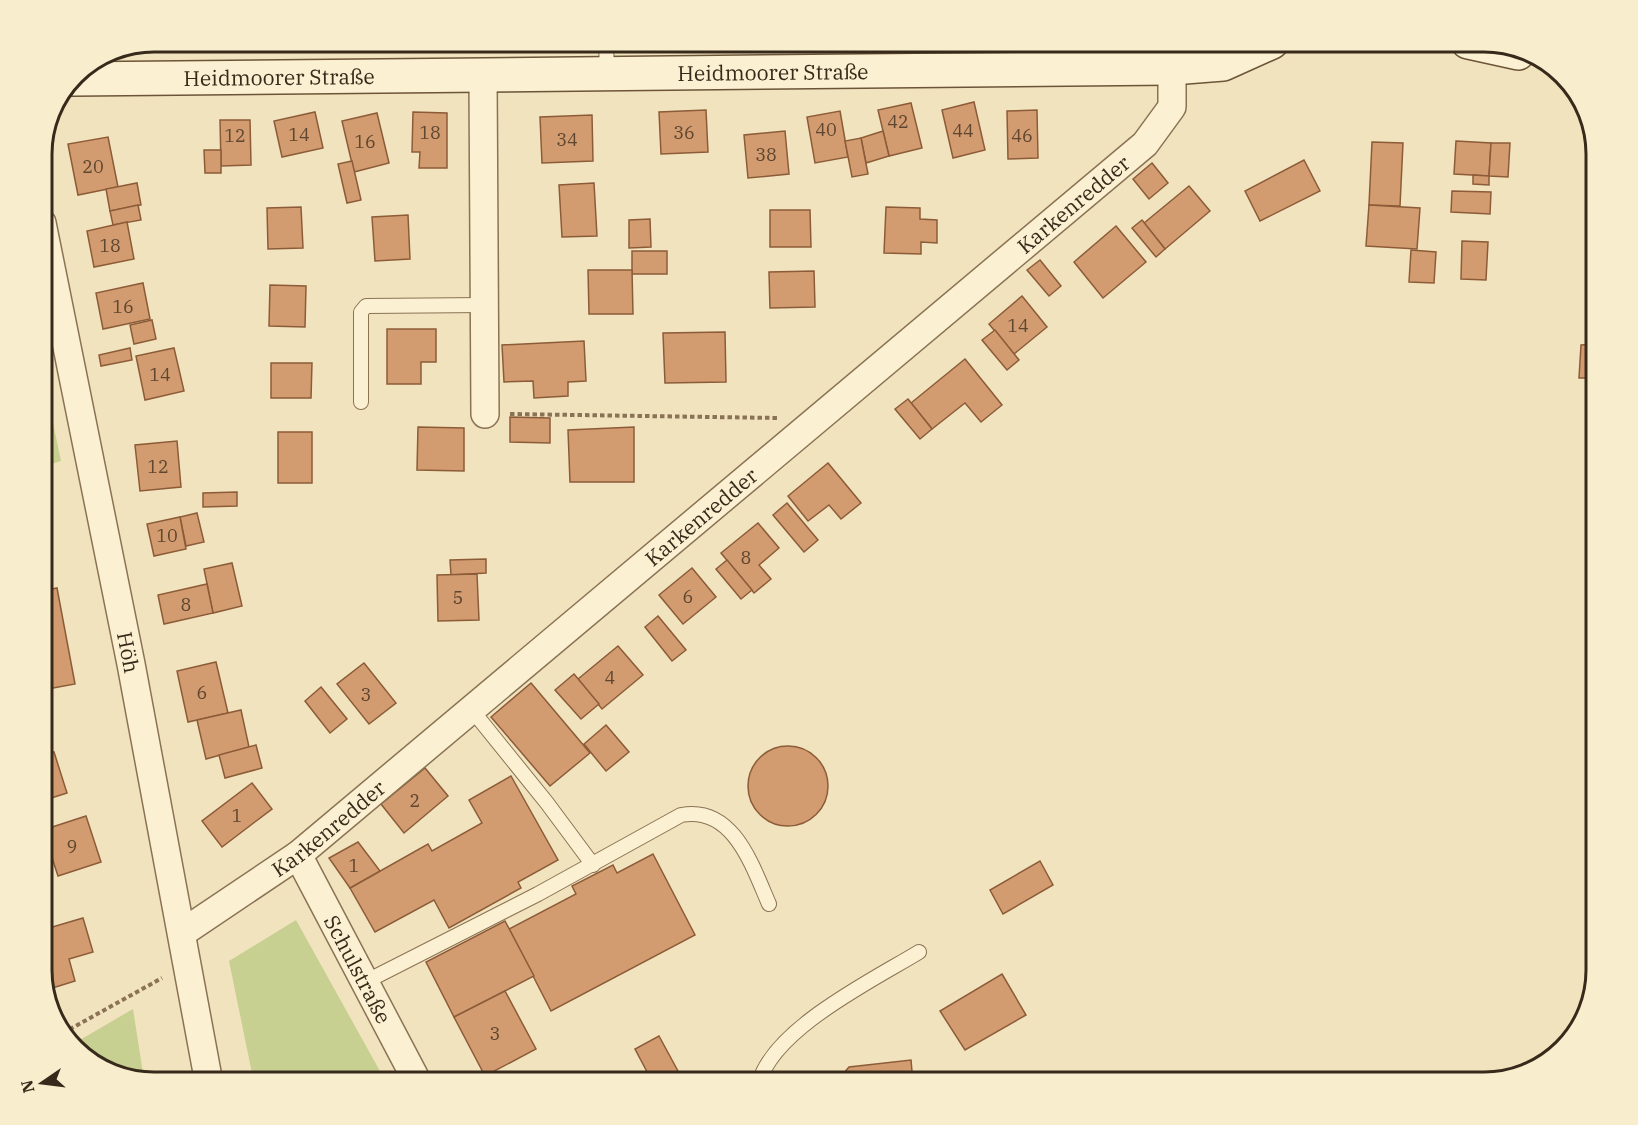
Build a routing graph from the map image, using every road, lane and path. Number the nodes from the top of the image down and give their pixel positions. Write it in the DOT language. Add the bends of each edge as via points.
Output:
graph roads {
  1 [pos="606,52"];
  2 [pos="1249,52"];
  3 [pos="1172,68"];
  4 [pos="607,75"];
  5 [pos="483,77"];
  6 [pos="85,80"];
  7 [pos="53,278"];
  8 [pos="484,305"];
  9 [pos="361,402"];
  10 [pos="485,414"];
  11 [pos="820,418"];
  12 [pos="472,710"];
  13 [pos="298,855"];
  14 [pos="593,865"];
  15 [pos="769,904"];
  16 [pos="183,933"];
  17 [pos="920,952"];
  18 [pos="188,963"];
  19 [pos="365,982"];
  20 [pos="71,1029"];
  21 [pos="208,1072"];
  22 [pos="412,1072"];
  23 [pos="765,1072"];
  1 -- 4 [label="lane"];
  2 -- 3 [label="street, Heidmoorer Straße" via="1223,63"];
  3 -- 4 [label="street, Heidmoorer Straße"];
  3 -- 11 [label="street, Karkenredder" via="1172,107 1145,144"];
  4 -- 5 [label="street, Heidmoorer Straße"];
  5 -- 6 [label="street, Heidmoorer Straße"];
  5 -- 8 [label="street"];
  7 -- 16 [label="street, Höh"];
  8 -- 9 [label="lane" via="366,306 361,312"];
  8 -- 10 [label="street"];
  10 -- 11 [label="path"];
  11 -- 12 [label="street, Karkenredder"];
  12 -- 13 [label="street, Karkenredder"];
  12 -- 14 [label="lane"];
  13 -- 16 [label="street, Karkenredder"];
  13 -- 19 [label="street, Schulstraße"];
  14 -- 15 [label="lane" via="681,815 695,813 718,820 733,833"];
  14 -- 19 [label="lane"];
  16 -- 18 [label="street, Höh"];
  17 -- 23 [label="lane" via="820,1012 783,1042"];
  18 -- 20 [label="path"];
  18 -- 21 [label="street, Höh"];
  19 -- 22 [label="street, Schulstraße"];
}
